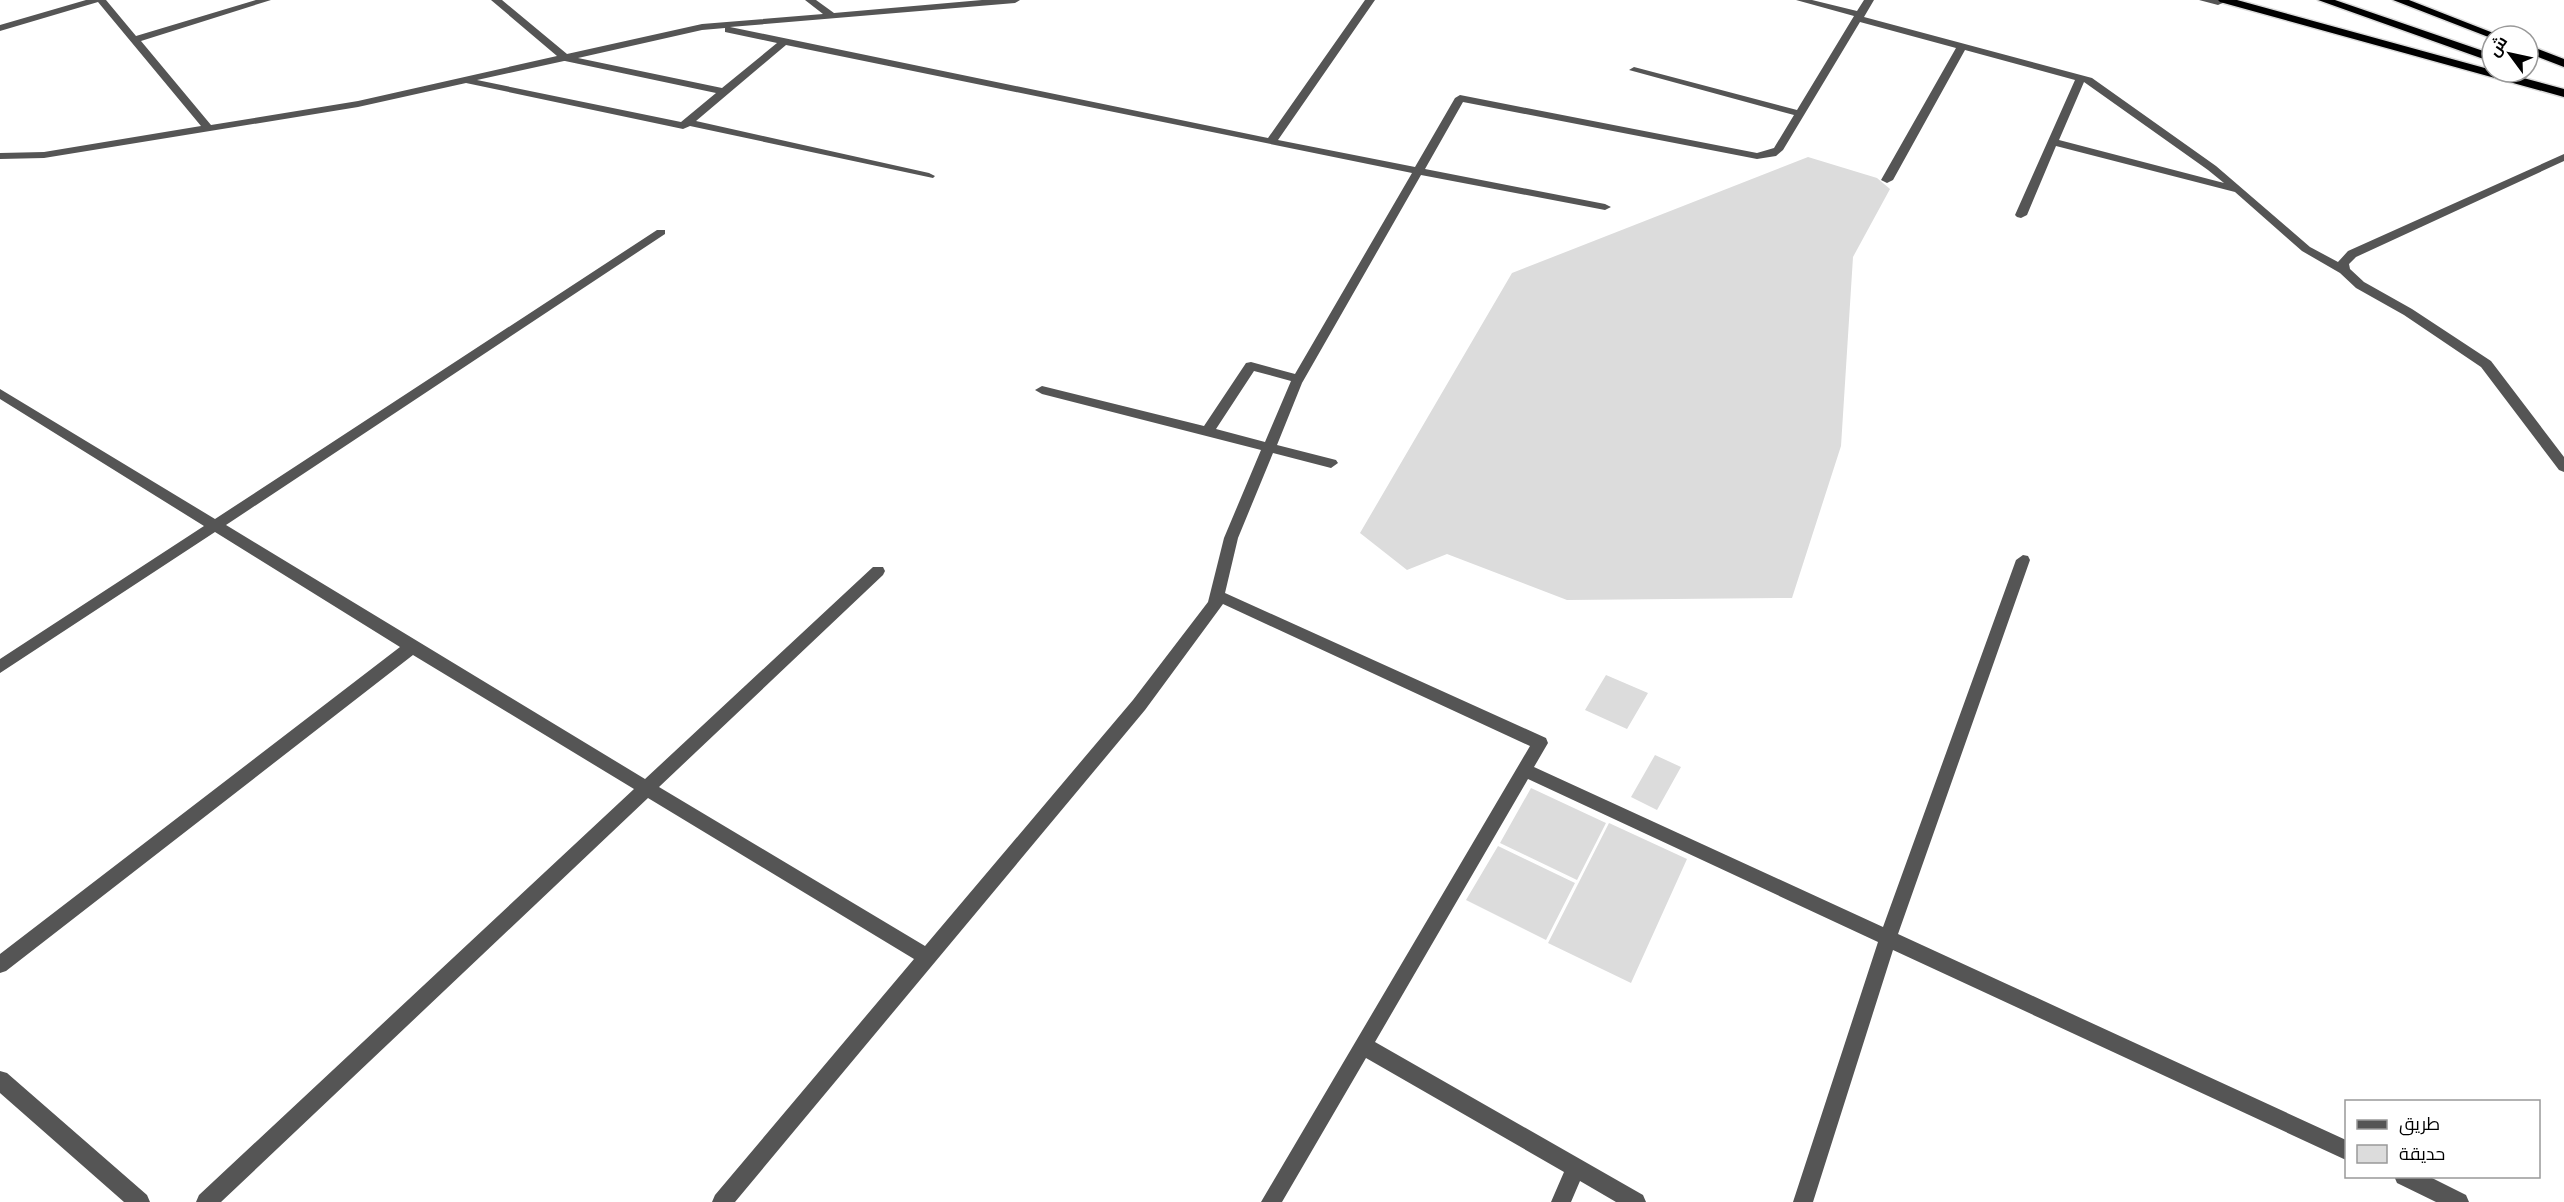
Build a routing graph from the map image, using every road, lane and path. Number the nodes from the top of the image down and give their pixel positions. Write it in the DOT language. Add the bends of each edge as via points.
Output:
graph roads {
  1 [pos="96,0"];
  2 [pos="101,0"];
  3 [pos="266,0"];
  4 [pos="496,0"];
  5 [pos="810,0"];
  6 [pos="1015,0"];
  7 [pos="1370,0"];
  8 [pos="1801,0"];
  9 [pos="1869,0"];
  10 [pos="2204,0"];
  11 [pos="2224,0"];
  12 [pos="2324,0"];
  13 [pos="2353,0"];
  14 [pos="2399,0"];
  15 [pos="832,16"];
  16 [pos="1860,17"];
  17 [pos="711,26"];
  18 [pos="0,28"];
  19 [pos="2480,31"];
  20 [pos="134,40"];
  21 [pos="785,41"];
  22 [pos="2480,43"];
  23 [pos="1962,46"];
  24 [pos="2480,54"];
  25 [pos="2540,54"];
  26 [pos="565,58"];
  27 [pos="2564,63"];
  28 [pos="2540,64"];
  29 [pos="1634,70"];
  30 [pos="2564,72"];
  31 [pos="2540,74"];
  32 [pos="2081,77"];
  33 [pos="464,81"];
  34 [pos="2564,82"];
  35 [pos="724,92"];
  36 [pos="2564,93"];
  37 [pos="1801,114"];
  38 [pos="687,122"];
  39 [pos="208,128"];
  40 [pos="1271,142"];
  41 [pos="2053,142"];
  42 [pos="0,156"];
  43 [pos="2564,157"];
  44 [pos="1417,171"];
  45 [pos="929,176"];
  46 [pos="1887,180"];
  47 [pos="2240,191"];
  48 [pos="1605,207"];
  49 [pos="2021,215"];
  50 [pos="661,232"];
  51 [pos="2344,270"];
  52 [pos="1299,379"];
  53 [pos="1042,390"];
  54 [pos="0,393"];
  55 [pos="1207,432"];
  56 [pos="1269,447"];
  57 [pos="1331,463"];
  58 [pos="2564,467"];
  59 [pos="216,525"];
  60 [pos="2023,560"];
  61 [pos="878,571"];
  62 [pos="1217,596"];
  63 [pos="412,647"];
  64 [pos="0,667"];
  65 [pos="1524,770"];
  66 [pos="649,788"];
  67 [pos="1888,938"];
  68 [pos="927,957"];
  69 [pos="0,965"];
  70 [pos="1362,1046"];
  71 [pos="0,1080"];
  72 [pos="2345,1150"];
  73 [pos="1576,1168"];
  74 [pos="2408,1178"];
  75 [pos="140,1202"];
  76 [pos="206,1202"];
  77 [pos="722,1202"];
  78 [pos="1271,1202"];
  79 [pos="1561,1202"];
  80 [pos="1635,1202"];
  81 [pos="1803,1202"];
  82 [pos="2459,1202"];
  1 -- 18 [label="street"];
  2 -- 20 [label="street"];
  3 -- 20 [label="street"];
  4 -- 26 [label="street"];
  5 -- 15 [label="street"];
  6 -- 15 [label="street"];
  7 -- 40 [label="street"];
  8 -- 16 [label="street"];
  9 -- 16 [label="street"];
  10 -- 11 [label="street"];
  11 -- 36 [label="highway"];
  12 -- 24 [label="highway"];
  13 -- 22 [label="highway"];
  14 -- 19 [label="highway"];
  15 -- 17 [label="street"];
  16 -- 23 [label="street"];
  16 -- 37 [label="street"];
  17 -- 21 [label="street"];
  17 -- 26 [label="street"];
  20 -- 39 [label="street"];
  21 -- 35 [label="street"];
  21 -- 40 [label="street"];
  23 -- 32 [label="street"];
  23 -- 46 [label="street"];
  25 -- 27 [label="highway"];
  26 -- 33 [label="street"];
  26 -- 35 [label="street"];
  28 -- 30 [label="highway"];
  29 -- 37 [label="street"];
  31 -- 34 [label="highway"];
  32 -- 41 [label="street"];
  32 -- 47 [label="street" via="2096,84"];
  33 -- 38 [label="street" via="683,126"];
  33 -- 39 [label="street" via="358,104"];
  35 -- 38 [label="street"];
  37 -- 44 [label="street" via="1778,150 1756,156 1460,98"];
  38 -- 45 [label="street"];
  39 -- 42 [label="street" via="44,154"];
  40 -- 44 [label="street"];
  41 -- 47 [label="street"];
  41 -- 49 [label="street"];
  43 -- 51 [label="street" via="2352,254 2343,264"];
  44 -- 48 [label="street"];
  44 -- 52 [label="street"];
  47 -- 51 [label="street" via="2306,249"];
  50 -- 59 [label="street"];
  51 -- 58 [label="street" via="2360,285 2486,364"];
  52 -- 55 [label="street" via="1251,366"];
  52 -- 56 [label="street"];
  53 -- 55 [label="street"];
  54 -- 59 [label="street"];
  55 -- 56 [label="street"];
  56 -- 57 [label="street"];
  56 -- 62 [label="street" via="1231,538"];
  59 -- 63 [label="street"];
  59 -- 64 [label="street"];
  60 -- 67 [label="street"];
  61 -- 66 [label="street"];
  62 -- 65 [label="street" via="1539,743"];
  62 -- 68 [label="street" via="1215,604 1139,705"];
  63 -- 66 [label="street"];
  63 -- 69 [label="street"];
  65 -- 67 [label="street"];
  65 -- 70 [label="street"];
  66 -- 68 [label="street"];
  66 -- 76 [label="street"];
  67 -- 72 [label="street"];
  67 -- 81 [label="street"];
  68 -- 77 [label="street"];
  70 -- 73 [label="street"];
  70 -- 78 [label="street"];
  71 -- 75 [label="street"];
  73 -- 79 [label="street"];
  73 -- 80 [label="street"];
  74 -- 82 [label="street"];
}
